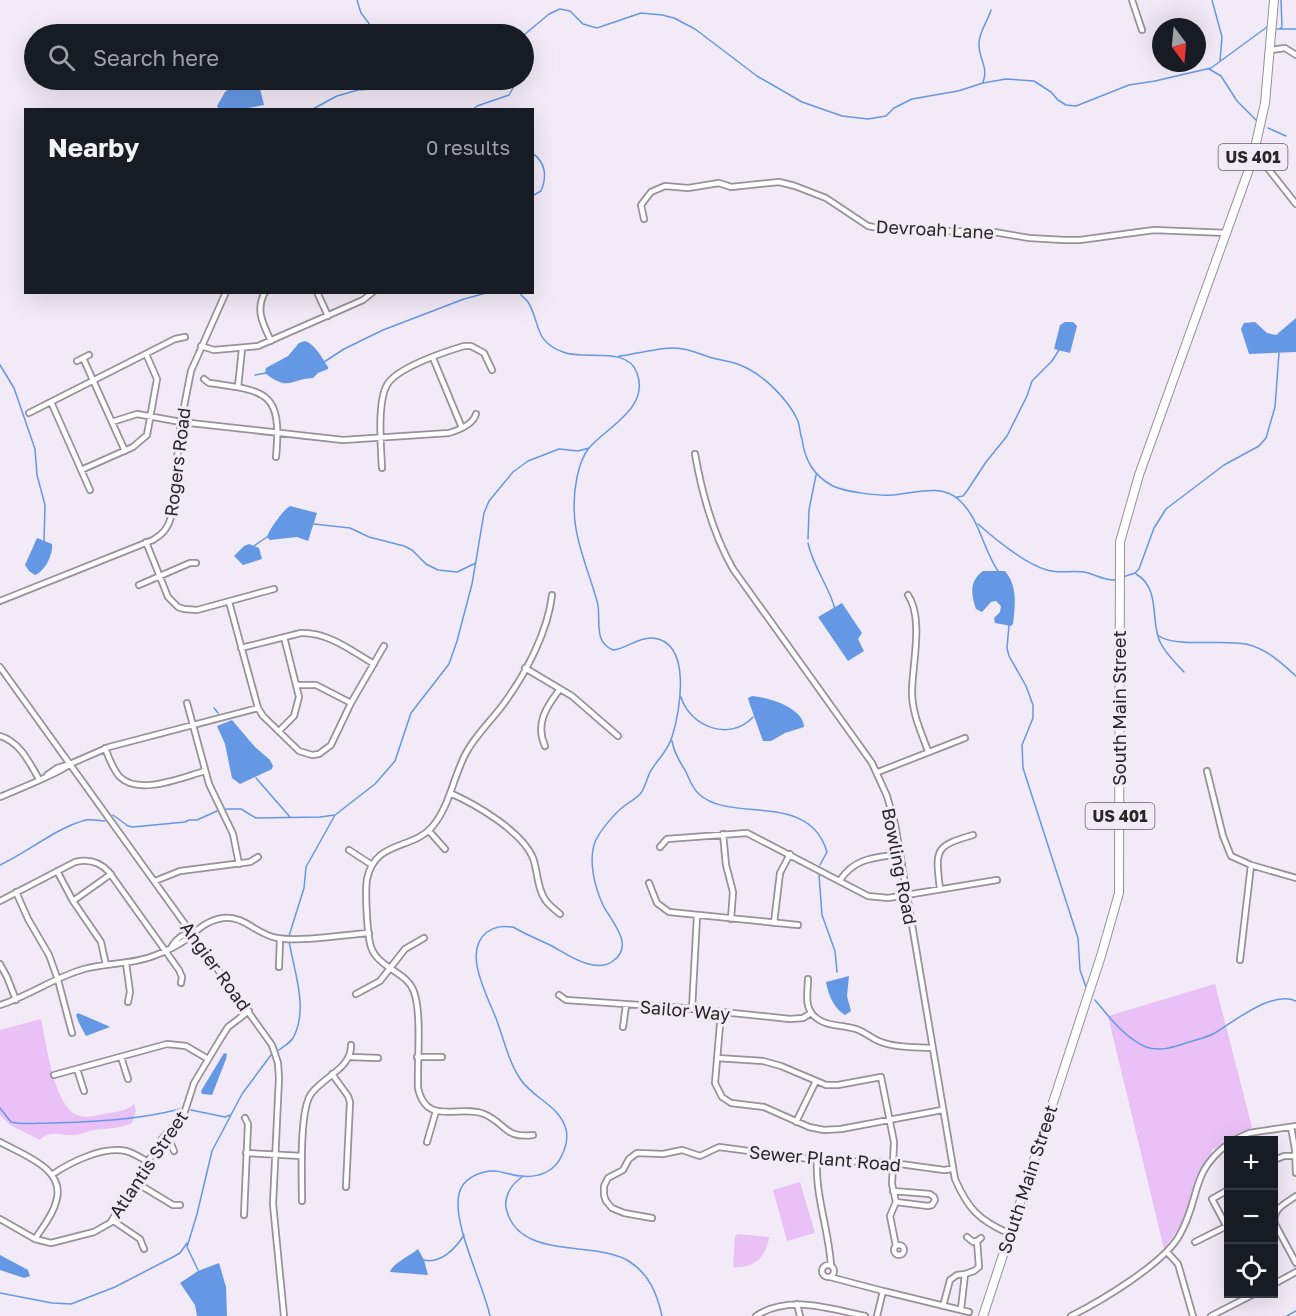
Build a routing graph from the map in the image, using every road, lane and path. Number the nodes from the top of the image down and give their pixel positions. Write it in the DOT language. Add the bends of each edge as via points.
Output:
graph roads {
  1 [pos="1132,0"];
  2 [pos="1274,0"];
  3 [pos="1142,30"];
  4 [pos="1271,50"];
  5 [pos="1296,55"];
  6 [pos="1255,152"];
  7 [pos="1296,204"];
  8 [pos="644,219"];
  9 [pos="1227,233"];
  10 [pos="225,294"];
  11 [pos="264,294"];
  12 [pos="318,294"];
  13 [pos="370,294"];
  14 [pos="327,316"];
  15 [pos="185,337"];
  16 [pos="271,341"];
  17 [pos="201,346"];
  18 [pos="242,349"];
  19 [pos="146,354"];
  20 [pos="89,355"];
  21 [pos="83,358"];
  22 [pos="433,358"];
  23 [pos="77,361"];
  24 [pos="492,370"];
  25 [pos="204,379"];
  26 [pos="94,380"];
  27 [pos="238,387"];
  28 [pos="51,402"];
  29 [pos="29,413"];
  30 [pos="476,414"];
  31 [pos="151,416"];
  32 [pos="112,422"];
  33 [pos="181,422"];
  34 [pos="462,428"];
  35 [pos="278,433"];
  36 [pos="380,438"];
  37 [pos="125,451"];
  38 [pos="695,454"];
  39 [pos="276,457"];
  40 [pos="382,468"];
  41 [pos="81,470"];
  42 [pos="90,490"];
  43 [pos="146,542"];
  44 [pos="196,563"];
  45 [pos="159,577"];
  46 [pos="139,585"];
  47 [pos="274,589"];
  48 [pos="552,595"];
  49 [pos="908,595"];
  50 [pos="0,601"];
  51 [pos="229,602"];
  52 [pos="284,637"];
  53 [pos="384,646"];
  54 [pos="241,648"];
  55 [pos="374,664"];
  56 [pos="0,667"];
  57 [pos="525,668"];
  58 [pos="297,686"];
  59 [pos="560,689"];
  60 [pos="187,703"];
  61 [pos="351,703"];
  62 [pos="258,708"];
  63 [pos="193,725"];
  64 [pos="279,731"];
  65 [pos="0,736"];
  66 [pos="618,736"];
  67 [pos="965,738"];
  68 [pos="545,746"];
  69 [pos="105,748"];
  70 [pos="928,751"];
  71 [pos="70,764"];
  72 [pos="205,771"];
  73 [pos="1207,771"];
  74 [pos="878,772"];
  75 [pos="39,779"];
  76 [pos="450,794"];
  77 [pos="0,797"];
  78 [pos="429,831"];
  79 [pos="723,834"];
  80 [pos="974,835"];
  81 [pos="660,847"];
  82 [pos="445,849"];
  83 [pos="348,850"];
  84 [pos="790,854"];
  85 [pos="900,854"];
  86 [pos="258,857"];
  87 [pos="239,864"];
  88 [pos="372,865"];
  89 [pos="1251,866"];
  90 [pos="57,871"];
  91 [pos="111,874"];
  92 [pos="1296,878"];
  93 [pos="840,880"];
  94 [pos="997,880"];
  95 [pos="155,881"];
  96 [pos="649,883"];
  97 [pos="940,889"];
  98 [pos="16,892"];
  99 [pos="906,894"];
  100 [pos="0,901"];
  101 [pos="73,901"];
  102 [pos="560,915"];
  103 [pos="697,916"];
  104 [pos="731,919"];
  105 [pos="774,923"];
  106 [pos="798,925"];
  107 [pos="192,932"];
  108 [pos="369,933"];
  109 [pos="424,938"];
  110 [pos="280,939"];
  111 [pos="165,951"];
  112 [pos="1240,960"];
  113 [pos="126,963"];
  114 [pos="0,964"];
  115 [pos="106,965"];
  116 [pos="279,967"];
  117 [pos="389,968"];
  118 [pos="808,979"];
  119 [pos="58,980"];
  120 [pos="181,983"];
  121 [pos="356,994"];
  122 [pos="559,995"];
  123 [pos="16,1000"];
  124 [pos="128,1002"];
  125 [pos="0,1005"];
  126 [pos="626,1005"];
  127 [pos="692,1009"];
  128 [pos="249,1011"];
  129 [pos="721,1013"];
  130 [pos="812,1013"];
  131 [pos="623,1027"];
  132 [pos="72,1033"];
  133 [pos="351,1045"];
  134 [pos="932,1048"];
  135 [pos="121,1057"];
  136 [pos="350,1057"];
  137 [pos="417,1057"];
  138 [pos="442,1057"];
  139 [pos="378,1058"];
  140 [pos="717,1058"];
  141 [pos="208,1059"];
  142 [pos="77,1069"];
  143 [pos="332,1074"];
  144 [pos="54,1075"];
  145 [pos="128,1079"];
  146 [pos="816,1081"];
  147 [pos="84,1091"];
  148 [pos="942,1110"];
  149 [pos="436,1111"];
  150 [pos="245,1118"];
  151 [pos="890,1120"];
  152 [pos="796,1122"];
  153 [pos="1293,1127"];
  154 [pos="533,1135"];
  155 [pos="1243,1136"];
  156 [pos="162,1139"];
  157 [pos="0,1142"];
  158 [pos="427,1142"];
  159 [pos="1224,1148"];
  160 [pos="174,1151"];
  161 [pos="246,1153"];
  162 [pos="274,1155"];
  163 [pos="302,1156"];
  164 [pos="1295,1156"];
  165 [pos="1278,1158"];
  166 [pos="817,1160"];
  167 [pos="148,1162"];
  168 [pos="893,1163"];
  169 [pos="952,1169"];
  170 [pos="1296,1173"];
  171 [pos="52,1174"];
  172 [pos="135,1182"];
  173 [pos="346,1187"];
  174 [pos="893,1191"];
  175 [pos="1224,1192"];
  176 [pos="1296,1196"];
  177 [pos="302,1202"];
  178 [pos="896,1202"];
  179 [pos="180,1205"];
  180 [pos="244,1215"];
  181 [pos="652,1218"];
  182 [pos="0,1219"];
  183 [pos="112,1220"];
  184 [pos="1224,1221"];
  185 [pos="1224,1230"];
  186 [pos="1008,1233"];
  187 [pos="967,1238"];
  188 [pos="35,1239"];
  189 [pos="1195,1242"];
  190 [pos="896,1245"];
  191 [pos="144,1249"];
  192 [pos="1167,1252"];
  193 [pos="1296,1263"];
  194 [pos="830,1267"];
  195 [pos="1296,1272"];
  196 [pos="965,1274"];
  197 [pos="830,1277"];
  198 [pos="843,1281"];
  199 [pos="1278,1282"];
  200 [pos="883,1291"];
  201 [pos="1245,1298"];
  202 [pos="797,1304"];
  203 [pos="943,1306"];
  204 [pos="961,1310"];
  205 [pos="969,1312"];
  206 [pos="284,1316"];
  207 [pos="756,1316"];
  208 [pos="800,1316"];
  209 [pos="865,1316"];
  210 [pos="877,1316"];
  211 [pos="982,1316"];
  212 [pos="1071,1316"];
  213 [pos="1193,1316"];
  214 [pos="1211,1316"];
  1 -- 3 [label="street"];
  2 -- 4 [label="highway, US 401"];
  4 -- 5 [label="street" via="1285,48"];
  4 -- 6 [label="highway, US 401" via="1266,103"];
  6 -- 7 [label="street"];
  6 -- 9 [label="highway, US 401"];
  8 -- 9 [label="street, Devroah Lane" via="641,206 646,196 665,186 688,188 719,183 731,187 779,182 826,198 868,226 889,230 986,232 1064,240 1154,230"];
  9 -- 186 [label="highway, South Main Street / US 401" via="1139,475 1120,543 1119,893"];
  10 -- 17 [label="street, Rogers Road"];
  11 -- 16 [label="street" via="260,315"];
  12 -- 14 [label="street"];
  13 -- 14 [label="street"];
  14 -- 16 [label="street"];
  15 -- 19 [label="street"];
  16 -- 18 [label="street"];
  17 -- 18 [label="street" via="214,350"];
  17 -- 33 [label="street, Rogers Road" via="191,371"];
  18 -- 27 [label="street"];
  19 -- 26 [label="street"];
  19 -- 31 [label="street" via="157,379"];
  20 -- 21 [label="street"];
  21 -- 23 [label="street"];
  21 -- 26 [label="street"];
  22 -- 24 [label="street" via="471,346 484,353"];
  22 -- 34 [label="street"];
  22 -- 36 [label="street" via="404,370 387,384"];
  25 -- 27 [label="street"];
  26 -- 28 [label="street"];
  26 -- 32 [label="street"];
  27 -- 35 [label="street" via="256,392 270,403"];
  28 -- 29 [label="street"];
  28 -- 41 [label="street"];
  30 -- 34 [label="street"];
  31 -- 32 [label="street" via="133,414"];
  31 -- 33 [label="street"];
  31 -- 37 [label="street" via="144,440"];
  32 -- 37 [label="street"];
  33 -- 35 [label="street"];
  33 -- 43 [label="street, Rogers Road" via="168,528"];
  34 -- 36 [label="street"];
  35 -- 36 [label="street" via="343,440"];
  35 -- 39 [label="street"];
  36 -- 40 [label="street"];
  37 -- 41 [label="street"];
  38 -- 74 [label="street, Bowling Road" via="711,518 733,569"];
  41 -- 42 [label="street"];
  43 -- 45 [label="street"];
  43 -- 50 [label="street, Rogers Road"];
  44 -- 45 [label="street"];
  45 -- 46 [label="street"];
  45 -- 51 [label="street" via="168,597 178,607 197,610"];
  47 -- 51 [label="street"];
  48 -- 57 [label="street" via="544,632"];
  49 -- 70 [label="street" via="913,602 917,642 912,693"];
  51 -- 54 [label="street"];
  52 -- 54 [label="street"];
  52 -- 55 [label="street" via="316,633"];
  52 -- 58 [label="street"];
  53 -- 55 [label="street"];
  54 -- 62 [label="street"];
  55 -- 61 [label="street"];
  56 -- 71 [label="street, Angier Road"];
  57 -- 59 [label="street"];
  57 -- 76 [label="street" via="504,703 467,750"];
  58 -- 61 [label="street" via="316,685"];
  58 -- 64 [label="street" via="298,708"];
  59 -- 66 [label="street"];
  59 -- 68 [label="street" via="544,712 540,726"];
  60 -- 63 [label="street"];
  61 -- 64 [label="street" via="331,745 319,754 299,751"];
  62 -- 63 [label="street"];
  62 -- 64 [label="street"];
  63 -- 69 [label="street"];
  63 -- 72 [label="street"];
  65 -- 75 [label="street" via="16,744"];
  67 -- 70 [label="street"];
  69 -- 71 [label="street"];
  69 -- 72 [label="street" via="118,775 137,786"];
  70 -- 74 [label="street"];
  71 -- 75 [label="street"];
  71 -- 95 [label="street, Angier Road"];
  72 -- 87 [label="street" via="233,834"];
  73 -- 89 [label="street" via="1228,850 1235,860"];
  74 -- 85 [label="street, Bowling Road"];
  75 -- 77 [label="street"];
  76 -- 78 [label="street"];
  76 -- 102 [label="street" via="483,811 523,843 532,855 541,892"];
  78 -- 82 [label="street"];
  78 -- 88 [label="street" via="387,850"];
  79 -- 81 [label="street" via="667,839"];
  79 -- 84 [label="street" via="747,833"];
  79 -- 104 [label="street" via="733,892"];
  80 -- 97 [label="street" via="947,843 939,852"];
  83 -- 88 [label="street"];
  84 -- 93 [label="street"];
  84 -- 105 [label="street" via="780,873"];
  85 -- 93 [label="street" via="855,863"];
  85 -- 99 [label="street, Bowling Road"];
  86 -- 87 [label="street"];
  87 -- 95 [label="street" via="177,871"];
  88 -- 108 [label="street" via="366,883"];
  89 -- 92 [label="street"];
  89 -- 112 [label="street"];
  90 -- 91 [label="street" via="87,860"];
  90 -- 98 [label="street"];
  90 -- 101 [label="street"];
  91 -- 101 [label="street"];
  91 -- 111 [label="street"];
  93 -- 99 [label="street" via="868,896 888,898"];
  94 -- 97 [label="street"];
  95 -- 107 [label="street, Angier Road"];
  96 -- 103 [label="street" via="662,908"];
  97 -- 99 [label="street"];
  98 -- 100 [label="street"];
  98 -- 119 [label="street"];
  99 -- 134 [label="street, Bowling Road"];
  101 -- 115 [label="street" via="101,942"];
  103 -- 104 [label="street"];
  103 -- 127 [label="street"];
  104 -- 105 [label="street"];
  105 -- 106 [label="street"];
  107 -- 110 [label="street" via="230,917"];
  107 -- 111 [label="street"];
  107 -- 128 [label="street, Angier Road"];
  108 -- 110 [label="street"];
  108 -- 117 [label="street" via="373,951"];
  109 -- 117 [label="street" via="405,949"];
  110 -- 116 [label="street"];
  111 -- 113 [label="street"];
  111 -- 120 [label="street" via="180,972"];
  113 -- 115 [label="street"];
  113 -- 124 [label="street"];
  114 -- 123 [label="street"];
  115 -- 119 [label="street"];
  117 -- 121 [label="street" via="381,981"];
  117 -- 137 [label="street" via="408,981 415,995"];
  118 -- 130 [label="street" via="807,1001"];
  119 -- 123 [label="street"];
  119 -- 132 [label="street"];
  122 -- 126 [label="street, Sailor Way" via="566,1000"];
  123 -- 125 [label="street"];
  126 -- 127 [label="street, Sailor Way"];
  126 -- 131 [label="street"];
  127 -- 129 [label="street, Sailor Way"];
  128 -- 141 [label="street, Atlantis Street" via="228,1028"];
  128 -- 162 [label="street, Angier Road" via="269,1040 278,1063"];
  129 -- 130 [label="street, Sailor Way" via="790,1019"];
  129 -- 140 [label="street"];
  130 -- 134 [label="street" via="822,1022 851,1027 878,1042"];
  133 -- 136 [label="street"];
  134 -- 148 [label="street, Bowling Road"];
  135 -- 141 [label="street" via="174,1044 186,1046"];
  135 -- 142 [label="street"];
  135 -- 145 [label="street"];
  136 -- 139 [label="street"];
  136 -- 143 [label="street"];
  137 -- 138 [label="street"];
  137 -- 149 [label="street" via="420,1098"];
  140 -- 146 [label="street" via="781,1066"];
  140 -- 152 [label="street" via="715,1083 722,1097 731,1103 765,1107"];
  141 -- 156 [label="street, Atlantis Street" via="194,1083 184,1114"];
  142 -- 144 [label="street"];
  142 -- 147 [label="street"];
  143 -- 163 [label="street" via="309,1096"];
  143 -- 173 [label="street" via="350,1102"];
  146 -- 151 [label="street" via="838,1085 881,1077"];
  146 -- 152 [label="street"];
  148 -- 151 [label="street"];
  148 -- 169 [label="street, Bowling Road"];
  149 -- 154 [label="street" via="483,1113 514,1135"];
  149 -- 158 [label="street"];
  150 -- 161 [label="street"];
  151 -- 152 [label="street" via="824,1131"];
  151 -- 168 [label="street"];
  153 -- 155 [label="street"];
  153 -- 164 [label="street"];
  156 -- 160 [label="street"];
  156 -- 167 [label="street, Atlantis Street"];
  157 -- 171 [label="street"];
  159 -- 192 [label="street" via="1204,1167 1185,1225"];
  161 -- 162 [label="street"];
  161 -- 180 [label="street"];
  162 -- 163 [label="street"];
  162 -- 206 [label="street, Angier Road" via="274,1226"];
  163 -- 177 [label="street"];
  164 -- 165 [label="street"];
  164 -- 170 [label="street"];
  166 -- 168 [label="street, Sewer Plant Road"];
  166 -- 181 [label="street, Sewer Plant Road" via="719,1147 700,1156 682,1150 637,1153 622,1170 608,1178 604,1195 612,1208"];
  166 -- 194 [label="street" via="816,1179"];
  167 -- 171 [label="street" via="132,1153 114,1150 72,1161"];
  167 -- 172 [label="street, Atlantis Street"];
  168 -- 169 [label="street, Sewer Plant Road"];
  168 -- 174 [label="street"];
  169 -- 186 [label="street, Bowling Road" via="975,1213"];
  171 -- 188 [label="street" via="57,1186 56,1203"];
  172 -- 179 [label="street" via="173,1205"];
  172 -- 183 [label="street, Atlantis Street"];
  174 -- 178 [label="street"];
  174 -- 178 [label="street" via="930,1194 935,1200 928,1206"];
  175 -- 184 [label="street" via="1212,1199"];
  176 -- 193 [label="street" via="1280,1206 1274,1216"];
  178 -- 190 [label="street" via="890,1216"];
  182 -- 188 [label="street"];
  183 -- 188 [label="street, Atlantis Street" via="94,1232 51,1244"];
  183 -- 191 [label="street" via="140,1239"];
  185 -- 189 [label="street"];
  186 -- 211 [label="highway, South Main Street / US 401"];
  187 -- 196 [label="street" via="979,1240 979,1267"];
  192 -- 212 [label="street"];
  192 -- 213 [label="street" via="1178,1264"];
  194 -- 197 [label="street"];
  194 -- 197 [label="street" via="822,1268 822,1274"];
  194 -- 198 [label="street"];
  195 -- 199 [label="street"];
  196 -- 203 [label="street" via="950,1280"];
  196 -- 204 [label="street"];
  197 -- 198 [label="street"];
  198 -- 200 [label="street"];
  200 -- 203 [label="street"];
  200 -- 210 [label="street"];
  201 -- 214 [label="street"];
  202 -- 207 [label="street"];
  202 -- 208 [label="street"];
  202 -- 209 [label="street"];
  203 -- 204 [label="street"];
  204 -- 205 [label="street"];
}
